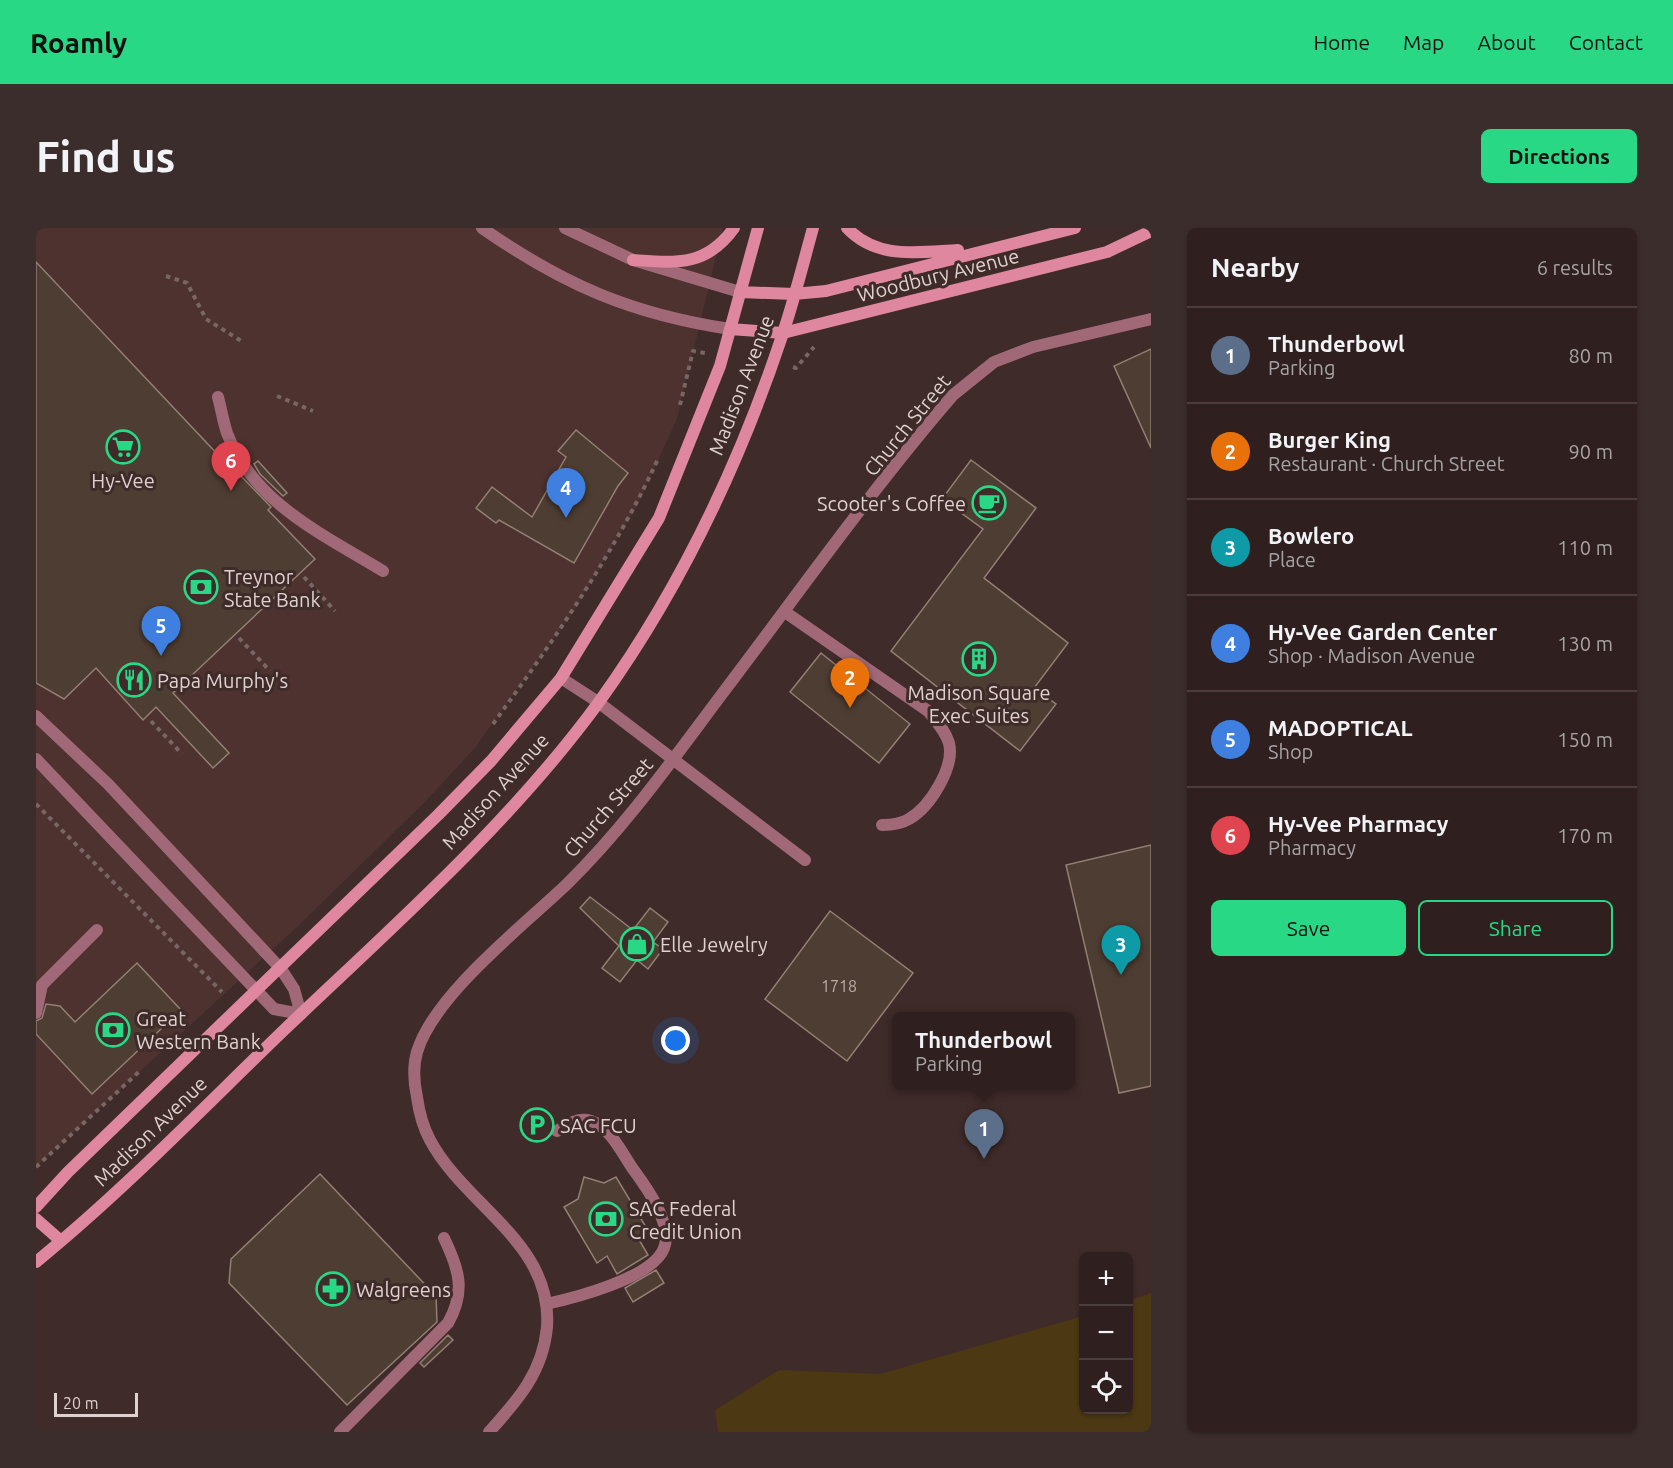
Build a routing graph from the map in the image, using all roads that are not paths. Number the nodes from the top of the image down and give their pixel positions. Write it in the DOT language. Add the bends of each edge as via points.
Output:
graph roads {
  1 [pos="482,228"];
  2 [pos="565,228"];
  3 [pos="734,228"];
  4 [pos="758,228"];
  5 [pos="813,228"];
  6 [pos="847,228"];
  7 [pos="1075,228"];
  8 [pos="1151,231"];
  9 [pos="986,249"];
  10 [pos="633,260"];
  11 [pos="740,292"];
  12 [pos="794,294"];
  13 [pos="1151,319"];
  14 [pos="730,329"];
  15 [pos="783,333"];
  16 [pos="218,397"];
  17 [pos="383,571"];
  18 [pos="785,612"];
  19 [pos="561,678"];
  20 [pos="598,702"];
  21 [pos="36,716"];
  22 [pos="36,759"];
  23 [pos="673,761"];
  24 [pos="882,825"];
  25 [pos="805,860"];
  26 [pos="97,930"];
  27 [pos="281,969"];
  28 [pos="257,989"];
  29 [pos="36,1012"];
  30 [pos="301,1014"];
  31 [pos="557,1131"];
  32 [pos="36,1207"];
  33 [pos="36,1219"];
  34 [pos="444,1238"];
  35 [pos="61,1242"];
  36 [pos="36,1262"];
  37 [pos="546,1304"];
  38 [pos="340,1432"];
  39 [pos="489,1432"];
  1 -- 14 [label="street" via="579,287 655,315"];
  2 -- 10 [label="street"];
  3 -- 10 [label="main road" via="726,240 694,260"];
  4 -- 11 [label="main road, Madison Avenue"];
  5 -- 12 [label="main road, Madison Avenue"];
  6 -- 9 [label="main road" via="864,243 884,251"];
  7 -- 9 [label="main road, Woodbury Avenue"];
  8 -- 15 [label="main road, Woodbury Avenue" via="1107,252"];
  9 -- 12 [label="main road, Woodbury Avenue" via="826,291"];
  10 -- 11 [label="street"];
  11 -- 12 [label="main road, Woodbury Avenue"];
  11 -- 14 [label="main road, Madison Avenue"];
  12 -- 15 [label="main road, Madison Avenue"];
  13 -- 18 [label="street, Church Street" via="1033,347 994,362 972,377 934,417"];
  14 -- 15 [label="main road, Woodbury Avenue"];
  14 -- 19 [label="main road, Madison Avenue" via="700,422 659,518"];
  15 -- 20 [label="main road, Madison Avenue" via="694,545 656,614"];
  16 -- 17 [label="street" via="234,447 247,470 277,502 316,533"];
  18 -- 23 [label="street, Church Street"];
  18 -- 24 [label="street" via="928,711 945,735 950,756 947,773 910,819"];
  19 -- 20 [label="street"];
  19 -- 27 [label="main road, Madison Avenue" via="485,766"];
  20 -- 23 [label="street"];
  20 -- 30 [label="main road, Madison Avenue" via="489,831"];
  21 -- 27 [label="street" via="108,784"];
  22 -- 28 [label="street"];
  23 -- 25 [label="street"];
  23 -- 37 [label="street, Church Street" via="568,883 446,1001 426,1029 416,1055 414,1083 429,1139 445,1163 531,1259"];
  26 -- 29 [label="street" via="42,986"];
  27 -- 28 [label="main road, Madison Avenue"];
  27 -- 30 [label="street" via="294,989"];
  28 -- 30 [label="street" via="274,1009"];
  28 -- 32 [label="main road, Madison Avenue"];
  30 -- 35 [label="main road, Madison Avenue"];
  31 -- 37 [label="street" via="582,1119 608,1132 644,1185 666,1236 657,1259 614,1285"];
  33 -- 35 [label="main road"];
  34 -- 38 [label="street" via="457,1272 457,1307 448,1323"];
  35 -- 36 [label="main road, Madison Avenue"];
  37 -- 39 [label="street, Church Street" via="545,1347 532,1381"];
}
